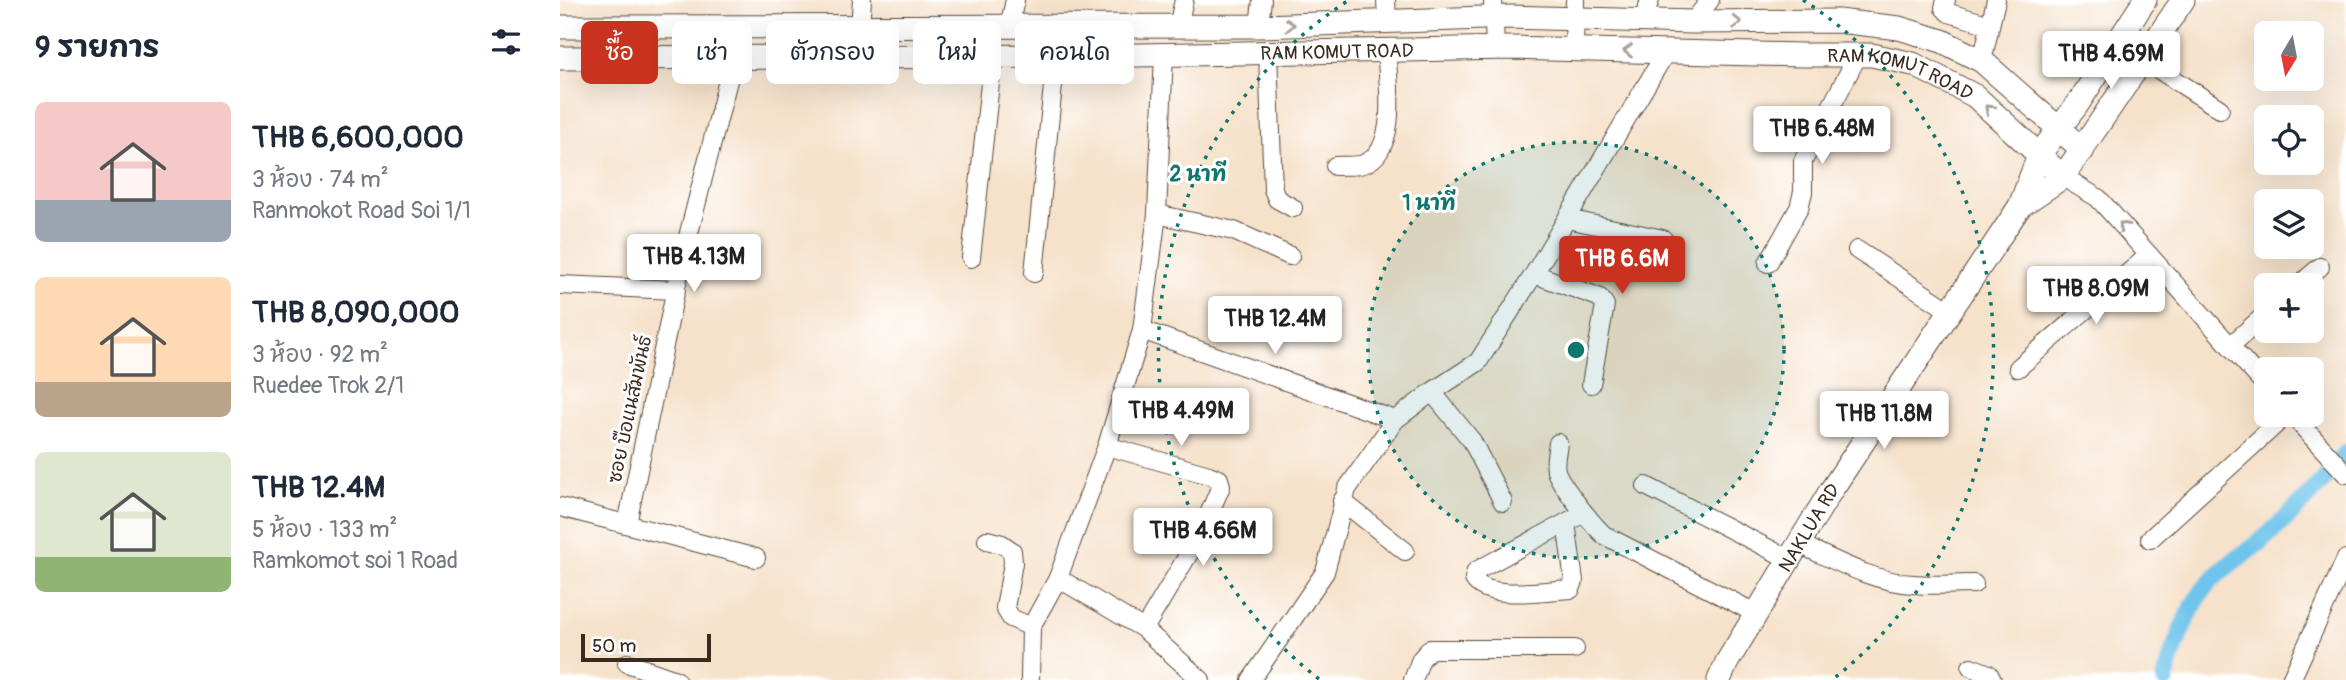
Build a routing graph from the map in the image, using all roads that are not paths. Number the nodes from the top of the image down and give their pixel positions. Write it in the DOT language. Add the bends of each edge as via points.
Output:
graph roads {
  1 [pos="862,0"];
  2 [pos="1015,0"];
  3 [pos="1184,0"];
  4 [pos="1262,0"];
  5 [pos="1710,0"];
  6 [pos="1946,0"];
  7 [pos="1996,0"];
  8 [pos="2145,0"];
  9 [pos="2183,0"];
  10 [pos="1493,9"];
  11 [pos="1575,9"];
  12 [pos="1387,10"];
  13 [pos="1647,10"];
  14 [pos="860,21"];
  15 [pos="1693,22"];
  16 [pos="1990,25"];
  17 [pos="1178,26"];
  18 [pos="1259,26"];
  19 [pos="560,27"];
  20 [pos="766,27"];
  21 [pos="899,27"];
  22 [pos="1009,27"];
  23 [pos="1495,48"];
  24 [pos="1386,50"];
  25 [pos="1574,50"];
  26 [pos="1268,52"];
  27 [pos="1666,52"];
  28 [pos="1164,54"];
  29 [pos="1134,55"];
  30 [pos="1858,55"];
  31 [pos="913,56"];
  32 [pos="672,57"];
  33 [pos="752,57"];
  34 [pos="560,58"];
  35 [pos="2144,60"];
  36 [pos="1982,61"];
  37 [pos="727,84"];
  38 [pos="990,84"];
  39 [pos="1053,84"];
  40 [pos="2220,109"];
  41 [pos="2059,129"];
  42 [pos="2083,150"];
  43 [pos="2039,155"];
  44 [pos="1335,166"];
  45 [pos="2063,177"];
  46 [pos="2020,206"];
  47 [pos="1293,208"];
  48 [pos="1157,214"];
  49 [pos="1567,219"];
  50 [pos="1663,239"];
  51 [pos="1857,250"];
  52 [pos="2149,255"];
  53 [pos="1290,256"];
  54 [pos="971,258"];
  55 [pos="1768,263"];
  56 [pos="2320,267"];
  57 [pos="1034,273"];
  58 [pos="2313,273"];
  59 [pos="1534,274"];
  60 [pos="560,285"];
  61 [pos="676,290"];
  62 [pos="1950,311"];
  63 [pos="2254,325"];
  64 [pos="1142,330"];
  65 [pos="2230,346"];
  66 [pos="2018,368"];
  67 [pos="2254,373"];
  68 [pos="1591,384"];
  69 [pos="1432,392"];
  70 [pos="1395,420"];
  71 [pos="2273,427"];
  72 [pos="2303,427"];
  73 [pos="1558,443"];
  74 [pos="1107,446"];
  75 [pos="2346,474"];
  76 [pos="1646,486"];
  77 [pos="1342,501"];
  78 [pos="1503,502"];
  79 [pos="560,508"];
  80 [pos="1584,513"];
  81 [pos="1566,523"];
  82 [pos="627,524"];
  83 [pos="2150,539"];
  84 [pos="987,540"];
  85 [pos="1405,551"];
  86 [pos="1794,552"];
  87 [pos="756,558"];
  88 [pos="2346,559"];
  89 [pos="1058,578"];
  90 [pos="1974,584"];
  91 [pos="1757,614"];
  92 [pos="1031,627"];
  93 [pos="1144,629"];
  94 [pos="1575,649"];
  95 [pos="627,663"];
  96 [pos="1971,667"];
  97 [pos="676,680"];
  98 [pos="1030,680"];
  99 [pos="1201,680"];
  100 [pos="1251,680"];
  101 [pos="1413,680"];
  102 [pos="1719,680"];
  103 [pos="1992,680"];
  104 [pos="2291,680"];
  1 -- 14 [label="street"];
  2 -- 22 [label="street"];
  3 -- 17 [label="street"];
  4 -- 18 [label="street"];
  5 -- 15 [label="street"];
  6 -- 16 [label="street" via="1944,8 1949,13"];
  7 -- 16 [label="street"];
  8 -- 41 [label="main road, NAKLUA RD"];
  9 -- 35 [label="main road, NAKLUA RD"];
  10 -- 11 [label="main road, RAM KOMUT ROAD"];
  10 -- 12 [label="main road, RAM KOMUT ROAD"];
  10 -- 23 [label="street"];
  11 -- 13 [label="main road, RAM KOMUT ROAD"];
  11 -- 25 [label="street"];
  18 -- 12 [label="main road, RAM KOMUT ROAD, one-way"];
  13 -- 15 [label="main road, RAM KOMUT ROAD"];
  15 -- 36 [label="main road, RAM KOMUT ROAD, one-way" via="1838,21 1899,28 1942,41"];
  16 -- 36 [label="street"];
  17 -- 18 [label="main road, RAM KOMUT ROAD"];
  17 -- 22 [label="main road, RAM KOMUT ROAD"];
  19 -- 20 [label="main road, RAM KOMUT ROAD"];
  21 -- 22 [label="main road, RAM KOMUT ROAD"];
  23 -- 24 [label="main road, RAM KOMUT ROAD"];
  23 -- 25 [label="main road, RAM KOMUT ROAD"];
  24 -- 26 [label="main road, RAM KOMUT ROAD"];
  24 -- 44 [label="street" via="1389,124 1383,143 1377,156 1363,164"];
  27 -- 25 [label="main road, RAM KOMUT ROAD, one-way"];
  26 -- 28 [label="main road, RAM KOMUT ROAD"];
  26 -- 47 [label="street" via="1273,189 1276,199"];
  27 -- 30 [label="main road, RAM KOMUT ROAD"];
  27 -- 49 [label="street"];
  28 -- 29 [label="main road, RAM KOMUT ROAD"];
  28 -- 48 [label="street"];
  43 -- 30 [label="main road, RAM KOMUT ROAD, one-way" via="1975,96 1913,64"];
  30 -- 55 [label="street" via="1803,161 1799,208"];
  31 -- 33 [label="main road, RAM KOMUT ROAD"];
  32 -- 34 [label="main road, RAM KOMUT ROAD"];
  35 -- 40 [label="street"];
  35 -- 42 [label="main road, NAKLUA RD"];
  36 -- 41 [label="main road, RAM KOMUT ROAD"];
  37 -- 61 [label="street, ซอย บือแนสัมพันธ์"];
  38 -- 54 [label="street"];
  39 -- 57 [label="street"];
  41 -- 42 [label="main road, RAM KOMUT ROAD"];
  41 -- 43 [label="main road, NAKLUA RD"];
  42 -- 45 [label="main road, NAKLUA RD"];
  43 -- 45 [label="main road, RAM KOMUT ROAD"];
  43 -- 46 [label="main road, NAKLUA RD"];
  45 -- 46 [label="main road, NAKLUA RD"];
  52 -- 45 [label="street, one-way" via="2098,198"];
  46 -- 62 [label="main road, NAKLUA RD"];
  48 -- 53 [label="street" via="1234,231"];
  48 -- 64 [label="street"];
  49 -- 50 [label="street"];
  49 -- 59 [label="street"];
  51 -- 62 [label="street"];
  52 -- 65 [label="street"];
  52 -- 66 [label="street"];
  56 -- 58 [label="street"];
  59 -- 68 [label="street" via="1600,298 1605,305"];
  59 -- 69 [label="street" via="1478,362"];
  60 -- 61 [label="street"];
  61 -- 82 [label="street, ซอย บือแนสัมพันธ์"];
  62 -- 86 [label="main road, NAKLUA RD"];
  63 -- 65 [label="street"];
  64 -- 70 [label="street"];
  64 -- 74 [label="street"];
  65 -- 67 [label="street"];
  69 -- 70 [label="street"];
  69 -- 78 [label="street" via="1472,441"];
  70 -- 77 [label="street"];
  71 -- 83 [label="street"];
  72 -- 75 [label="street"];
  73 -- 80 [label="street" via="1557,473"];
  74 -- 89 [label="street"];
  74 -- 93 [label="street" via="1209,475 1219,479 1221,486 1200,535"];
  76 -- 86 [label="street"];
  77 -- 85 [label="street"];
  77 -- 100 [label="street" via="1325,572"];
  79 -- 82 [label="street"];
  80 -- 81 [label="street"];
  80 -- 91 [label="street" via="1604,535"];
  81 -- 81 [label="street" via="1476,570 1477,585 1495,593 1571,589 1574,581"];
  82 -- 87 [label="street"];
  84 -- 92 [label="street" via="1012,551 1005,608 1011,618"];
  86 -- 90 [label="street" via="1887,580"];
  86 -- 91 [label="main road, NAKLUA RD"];
  88 -- 104 [label="street"];
  89 -- 92 [label="street"];
  89 -- 93 [label="street"];
  91 -- 102 [label="main road, NAKLUA RD"];
  92 -- 98 [label="street"];
  93 -- 99 [label="street"];
  94 -- 101 [label="street" via="1430,649"];
  95 -- 97 [label="street"];
  96 -- 103 [label="street" via="1989,674"];
}
